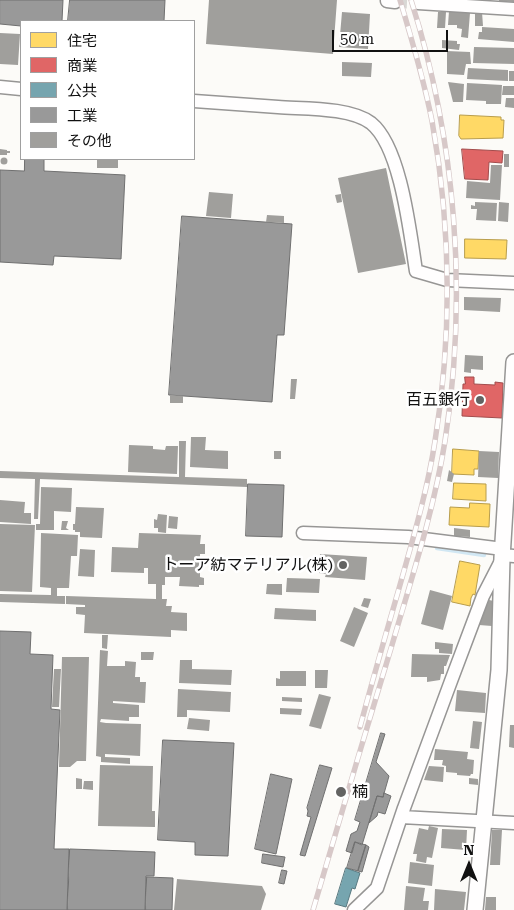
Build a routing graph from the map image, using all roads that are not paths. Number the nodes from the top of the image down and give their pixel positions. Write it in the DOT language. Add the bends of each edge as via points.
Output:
graph roads {
  1 [pos="418,3"];
  2 [pos="514,9"];
  3 [pos="0,87"];
  4 [pos="20,89"];
  5 [pos="195,101"];
  6 [pos="514,283"];
  7 [pos="514,362"];
  8 [pos="302,533"];
  9 [pos="505,554"];
  10 [pos="401,817"];
  11 [pos="484,822"];
  12 [pos="514,823"];
  13 [pos="354,910"];
  14 [pos="476,910"];
  1 -- 2 [label="street"];
  3 -- 4 [label="street"];
  5 -- 6 [label="street" via="326,111 360,117 370,123 388,145 405,206 416,271 447,280"];
  7 -- 9 [label="street"];
  8 -- 9 [label="street" via="408,537"];
  9 -- 10 [label="street" via="483,596"];
  9 -- 11 [label="street"];
  10 -- 11 [label="street"];
  10 -- 13 [label="street" via="377,888"];
  11 -- 12 [label="street"];
  11 -- 14 [label="street"];
}
